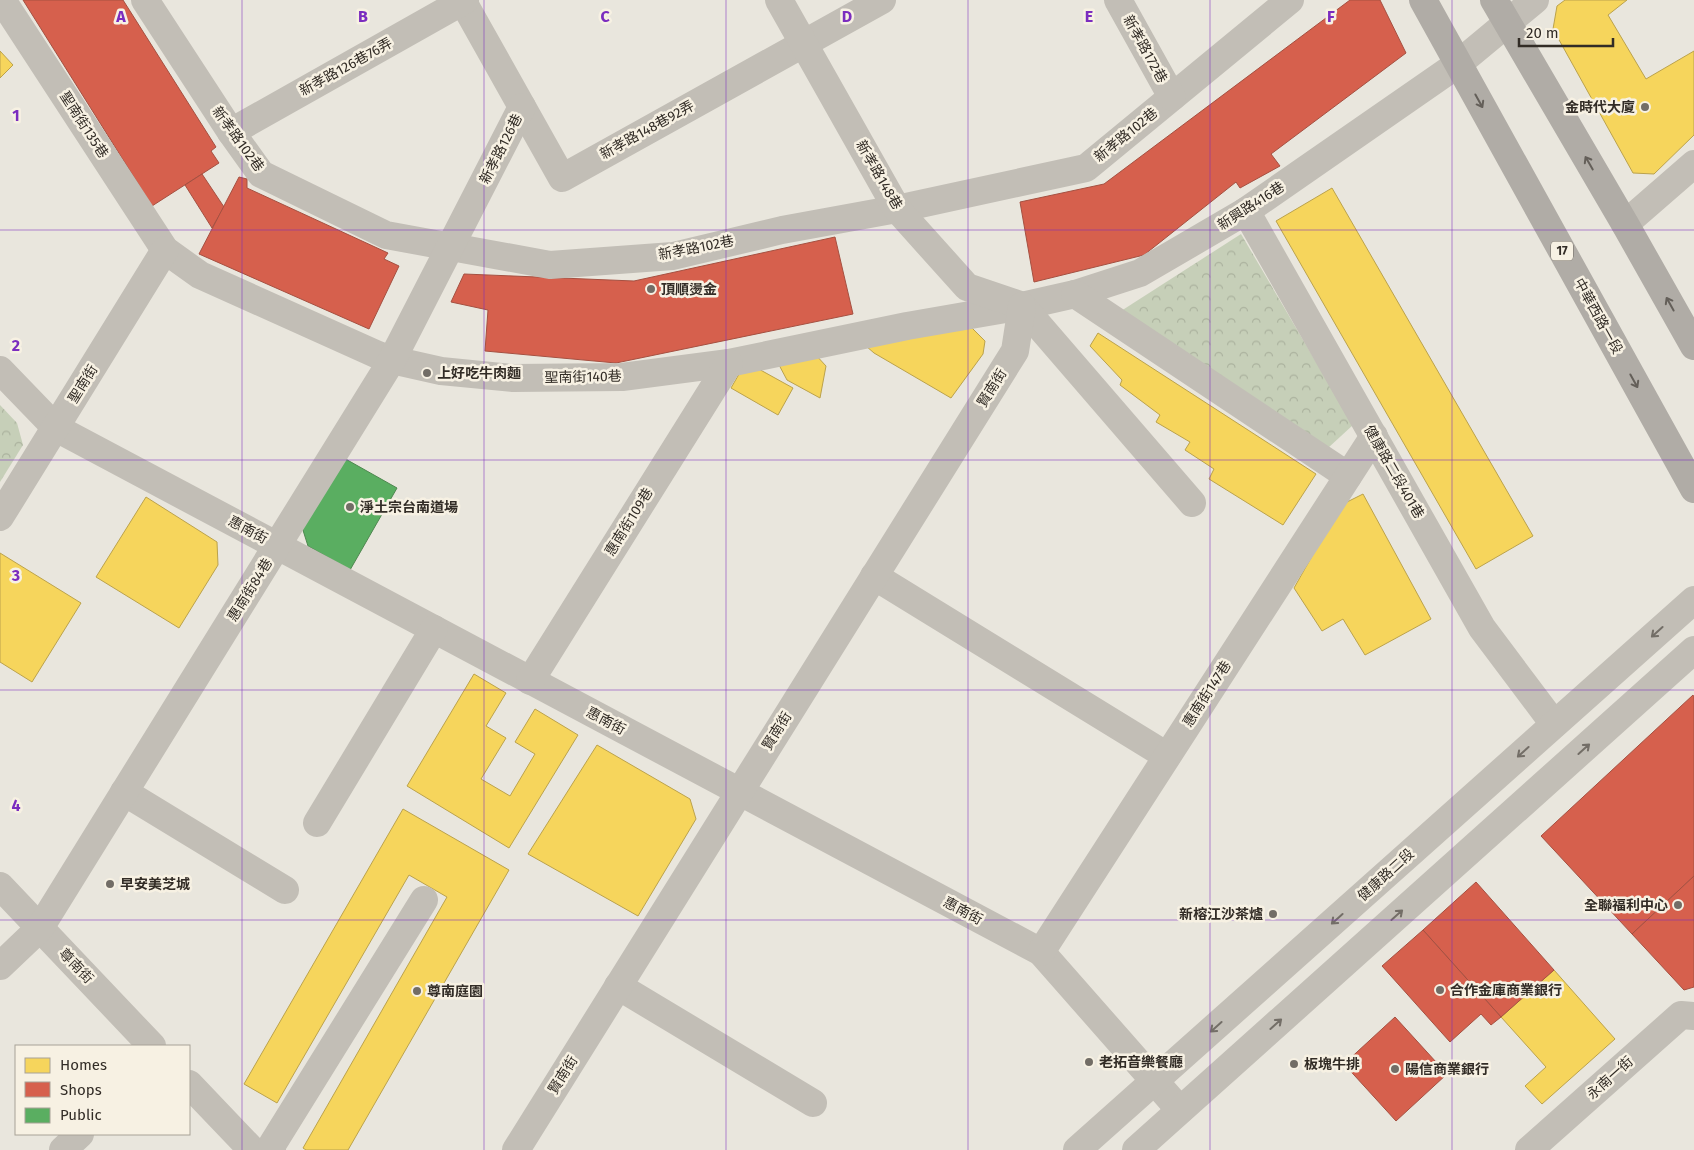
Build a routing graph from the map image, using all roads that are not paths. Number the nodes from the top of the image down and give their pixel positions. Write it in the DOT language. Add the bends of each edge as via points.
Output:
graph roads {
  1 [pos="2,0"];
  2 [pos="145,0"];
  3 [pos="463,0"];
  4 [pos="779,0"];
  5 [pos="882,0"];
  6 [pos="1118,0"];
  7 [pos="1290,0"];
  8 [pos="1535,0"];
  9 [pos="1427,6"];
  10 [pos="1500,11"];
  11 [pos="804,44"];
  12 [pos="1458,64"];
  13 [pos="1172,98"];
  14 [pos="522,107"];
  15 [pos="231,132"];
  16 [pos="1694,164"];
  17 [pos="897,210"];
  18 [pos="1246,211"];
  19 [pos="1625,224"];
  20 [pos="450,246"];
  21 [pos="165,250"];
  22 [pos="1075,294"];
  23 [pos="1022,306"];
  24 [pos="1694,346"];
  25 [pos="392,360"];
  26 [pos="729,362"];
  27 [pos="0,370"];
  28 [pos="56,428"];
  29 [pos="1374,436"];
  30 [pos="1348,476"];
  31 [pos="1694,489"];
  32 [pos="1192,503"];
  33 [pos="0,517"];
  34 [pos="277,546"];
  35 [pos="874,576"];
  36 [pos="1694,600"];
  37 [pos="434,629"];
  38 [pos="1694,650"];
  39 [pos="530,680"];
  40 [pos="1554,724"];
  41 [pos="1167,756"];
  42 [pos="739,791"];
  43 [pos="124,792"];
  44 [pos="317,823"];
  45 [pos="0,886"];
  46 [pos="285,890"];
  47 [pos="424,900"];
  48 [pos="40,928"];
  49 [pos="1041,952"];
  50 [pos="0,966"];
  51 [pos="618,986"];
  52 [pos="1694,1016"];
  53 [pos="151,1045"];
  54 [pos="1154,1082"];
  55 [pos="190,1085"];
  56 [pos="813,1103"];
  57 [pos="1180,1110"];
  58 [pos="79,1135"];
  59 [pos="63,1150"];
  60 [pos="252,1150"];
  61 [pos="272,1150"];
  62 [pos="516,1150"];
  63 [pos="1077,1150"];
  64 [pos="1136,1150"];
  65 [pos="1530,1150"];
  1 -- 21 [label="street, 聖南街135巷"];
  2 -- 15 [label="street, 新孝路102巷"];
  3 -- 14 [label="street, 新孝路126巷"];
  3 -- 15 [label="street, 新孝路126巷76弄"];
  4 -- 11 [label="street, 新孝路148巷"];
  5 -- 11 [label="street"];
  6 -- 13 [label="street, 新孝路172巷"];
  7 -- 13 [label="street, 新孝路102巷"];
  8 -- 10 [label="street, 新興路416巷"];
  9 -- 12 [label="main road, 中華西路一段 / 17"];
  10 -- 12 [label="street, 新興路416巷"];
  19 -- 10 [label="main road, one-way"];
  11 -- 14 [label="street, 新孝路148巷92弄" via="562,178"];
  11 -- 17 [label="street, 新孝路148巷"];
  12 -- 18 [label="street, 新興路416巷"];
  12 -- 31 [label="main road, 中華西路一段 / 17, one-way"];
  13 -- 17 [label="street, 新孝路102巷" via="1086,168"];
  14 -- 20 [label="street, 新孝路126巷"];
  15 -- 20 [label="street, 新孝路102巷" via="261,174 386,234"];
  16 -- 19 [label="street"];
  17 -- 20 [label="street, 新孝路102巷" via="782,230 673,256 550,265"];
  17 -- 23 [label="street, 新孝路148巷" via="966,287"];
  18 -- 22 [label="street, 新興路416巷" via="1140,273"];
  18 -- 29 [label="street, 健康路二段401巷"];
  24 -- 19 [label="main road, one-way"];
  20 -- 25 [label="street, 惠南街84巷"];
  21 -- 25 [label="street, 聖南街140巷" via="200,275"];
  21 -- 28 [label="street, 聖南街"];
  22 -- 23 [label="street, 新興路416巷"];
  22 -- 30 [label="street"];
  23 -- 26 [label="street, 聖南街140巷"];
  23 -- 32 [label="street"];
  23 -- 35 [label="street, 賢南街" via="1015,351"];
  25 -- 26 [label="street, 聖南街140巷" via="441,372 513,378 622,377"];
  25 -- 34 [label="street, 惠南街84巷"];
  26 -- 39 [label="street, 惠南街109巷"];
  27 -- 28 [label="street, 惠南街"];
  28 -- 33 [label="street, 聖南街"];
  28 -- 34 [label="street, 惠南街"];
  29 -- 30 [label="street, 惠南街147巷"];
  29 -- 40 [label="street, 健康路二段401巷" via="1482,628"];
  30 -- 41 [label="street, 惠南街147巷"];
  34 -- 37 [label="street, 惠南街"];
  34 -- 43 [label="street, 惠南街84巷"];
  35 -- 41 [label="street"];
  35 -- 42 [label="street, 賢南街"];
  36 -- 40 [label="street, 健康路二段, one-way"];
  37 -- 39 [label="street, 惠南街"];
  37 -- 44 [label="street"];
  57 -- 38 [label="street, one-way"];
  39 -- 42 [label="street, 惠南街"];
  40 -- 54 [label="street, 健康路二段, one-way"];
  41 -- 49 [label="street, 惠南街147巷"];
  42 -- 49 [label="street, 惠南街"];
  42 -- 51 [label="street, 賢南街"];
  43 -- 46 [label="street"];
  43 -- 48 [label="street, 惠南街84巷"];
  45 -- 48 [label="street, 尊南街"];
  47 -- 61 [label="street" via="272,1145"];
  48 -- 50 [label="street, 惠南街84巷"];
  48 -- 53 [label="street, 尊南街"];
  49 -- 54 [label="street, 惠南街"];
  51 -- 56 [label="street"];
  51 -- 62 [label="street, 賢南街"];
  52 -- 65 [label="street, 永南一街" via="1681,1015"];
  54 -- 57 [label="street, 惠南街"];
  54 -- 63 [label="street, 健康路二段"];
  55 -- 60 [label="street"];
  57 -- 64 [label="street"];
  58 -- 59 [label="street"];
}
